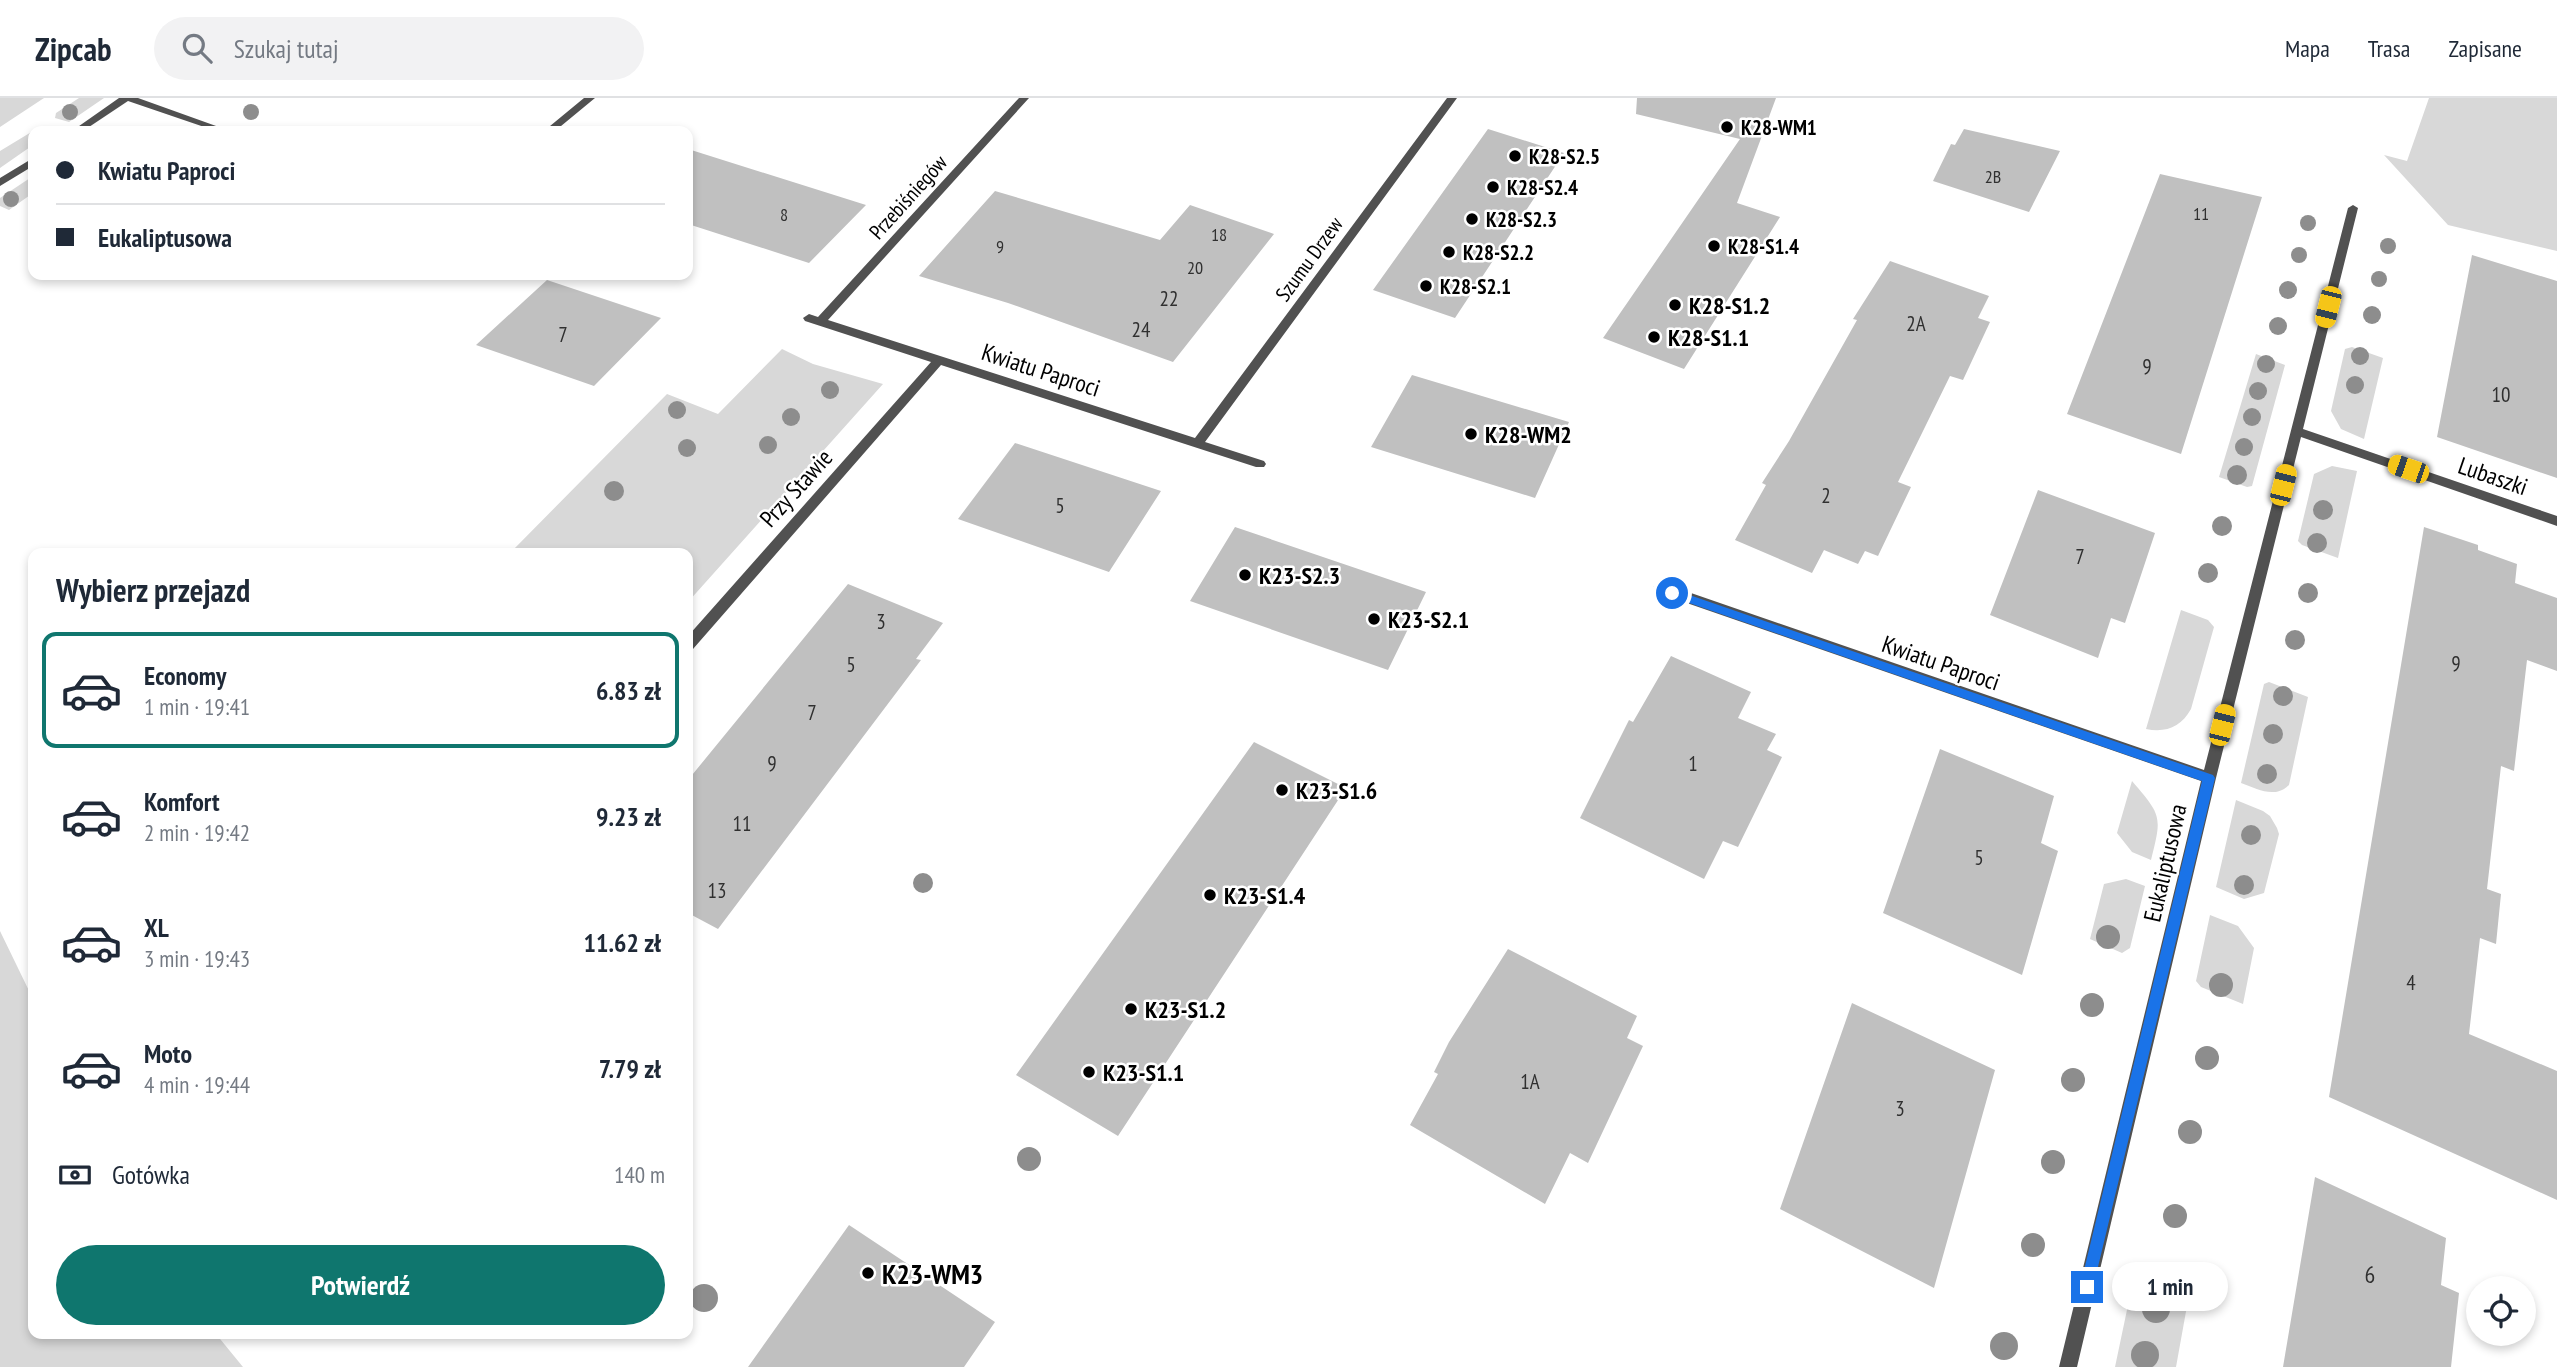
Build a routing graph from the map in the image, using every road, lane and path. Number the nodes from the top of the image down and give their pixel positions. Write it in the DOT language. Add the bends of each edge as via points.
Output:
graph roads {
  1 [pos="127,98"];
  2 [pos="590,98"];
  3 [pos="1024,98"];
  4 [pos="1452,98"];
  5 [pos="85,126"];
  6 [pos="210,126"];
  7 [pos="555,126"];
  8 [pos="28,163"];
  9 [pos="0,183"];
  10 [pos="2353,208"];
  11 [pos="815,320"];
  12 [pos="938,361"];
  13 [pos="2296,431"];
  14 [pos="1198,443"];
  15 [pos="1260,464"];
  16 [pos="2557,521"];
  17 [pos="1660,588"];
  18 [pos="693,639"];
  19 [pos="2209,778"];
  20 [pos="2068,1367"];
  1 -- 5 [label="street"];
  1 -- 6 [label="street"];
  2 -- 7 [label="street"];
  3 -- 11 [label="street, Przebiśniegów"];
  4 -- 14 [label="street, Szumu Drzew"];
  8 -- 9 [label="street"];
  10 -- 13 [label="street, Eukaliptusowa"];
  11 -- 12 [label="street, Kwiatu Paproci"];
  12 -- 14 [label="street, Kwiatu Paproci"];
  12 -- 18 [label="street, Przy Stawie"];
  13 -- 16 [label="street, Lubaszki"];
  13 -- 19 [label="street, Eukaliptusowa"];
  14 -- 15 [label="street, Kwiatu Paproci"];
  17 -- 19 [label="street, Kwiatu Paproci"];
  19 -- 20 [label="street, Eukaliptusowa"];
}
